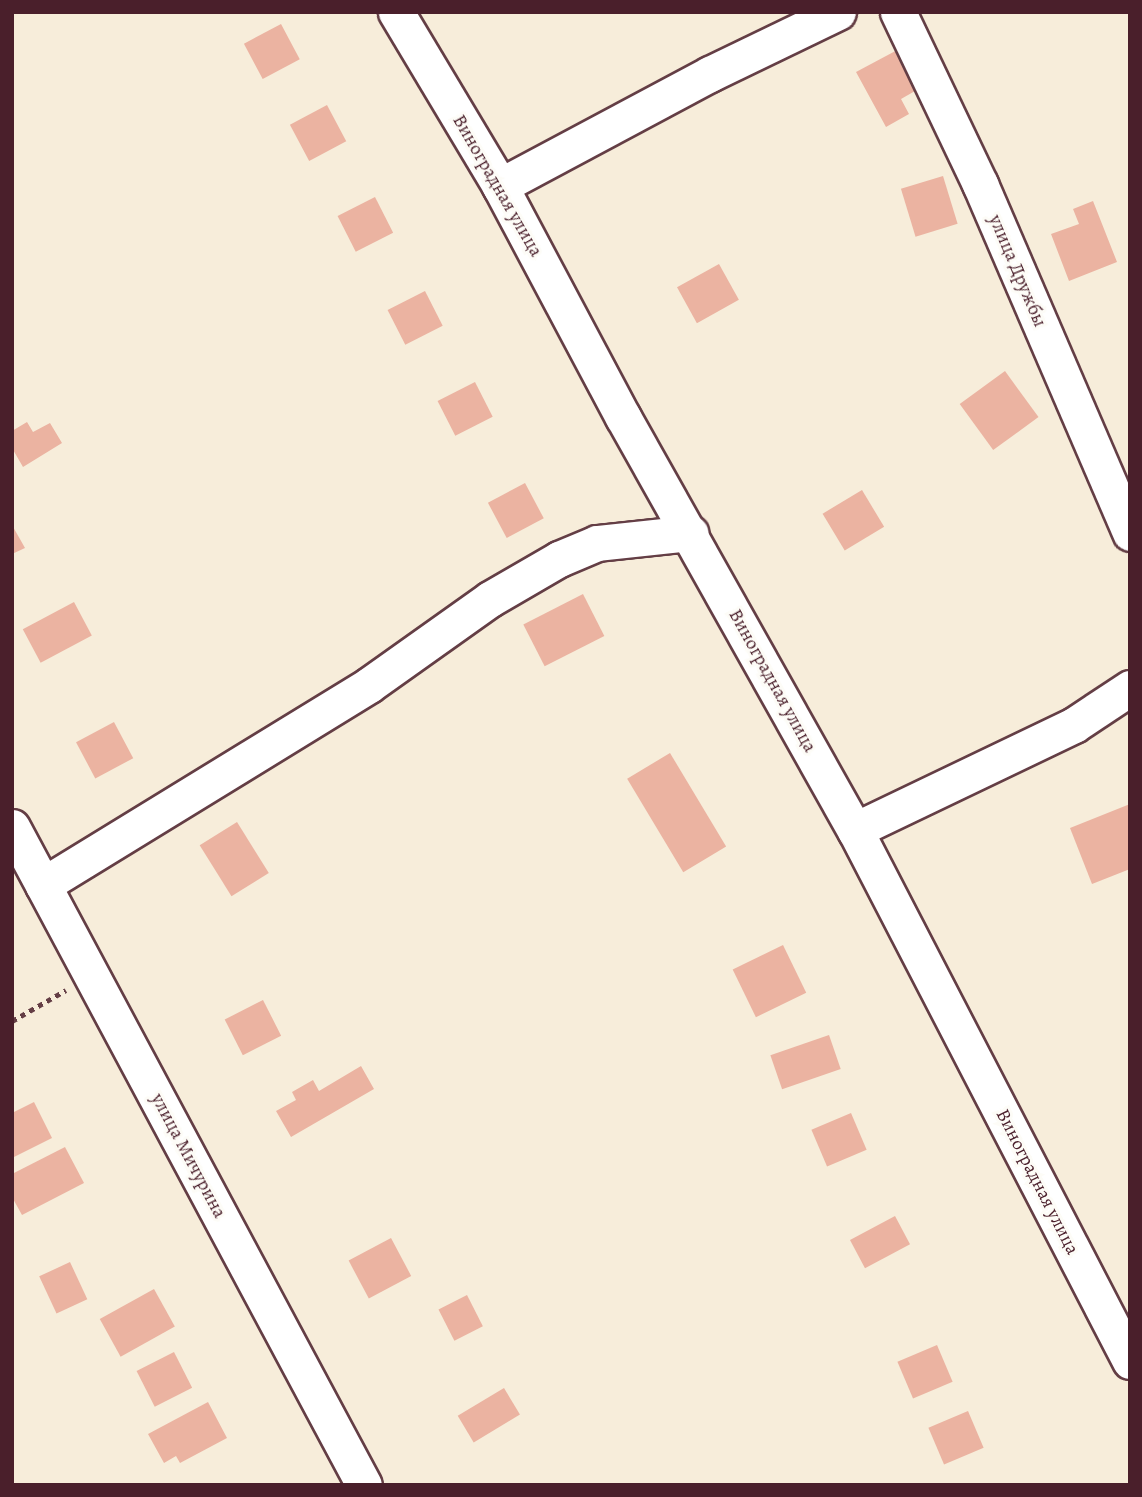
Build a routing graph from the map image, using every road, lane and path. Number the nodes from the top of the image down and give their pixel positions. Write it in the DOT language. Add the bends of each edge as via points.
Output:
graph roads {
  1 [pos="396,12"];
  2 [pos="838,12"];
  3 [pos="898,12"];
  4 [pos="500,186"];
  5 [pos="690,533"];
  6 [pos="1130,533"];
  7 [pos="1130,688"];
  8 [pos="12,827"];
  9 [pos="855,831"];
  10 [pos="43,885"];
  11 [pos="92,975"];
  12 [pos="12,1021"];
  13 [pos="1130,1361"];
  14 [pos="364,1485"];
  1 -- 4 [label="street, Виноградная улица"];
  2 -- 4 [label="street"];
  3 -- 6 [label="street, улица Дружбы" via="980,184"];
  4 -- 5 [label="street, Виноградная улица"];
  5 -- 9 [label="street, Виноградная улица"];
  5 -- 10 [label="street" via="597,543 559,559 490,599 369,685"];
  7 -- 9 [label="street" via="1074,725"];
  8 -- 10 [label="street, улица Мичурина"];
  9 -- 13 [label="street, Виноградная улица"];
  10 -- 11 [label="street, улица Мичурина"];
  11 -- 12 [label="path"];
  11 -- 14 [label="street, улица Мичурина"];
}
